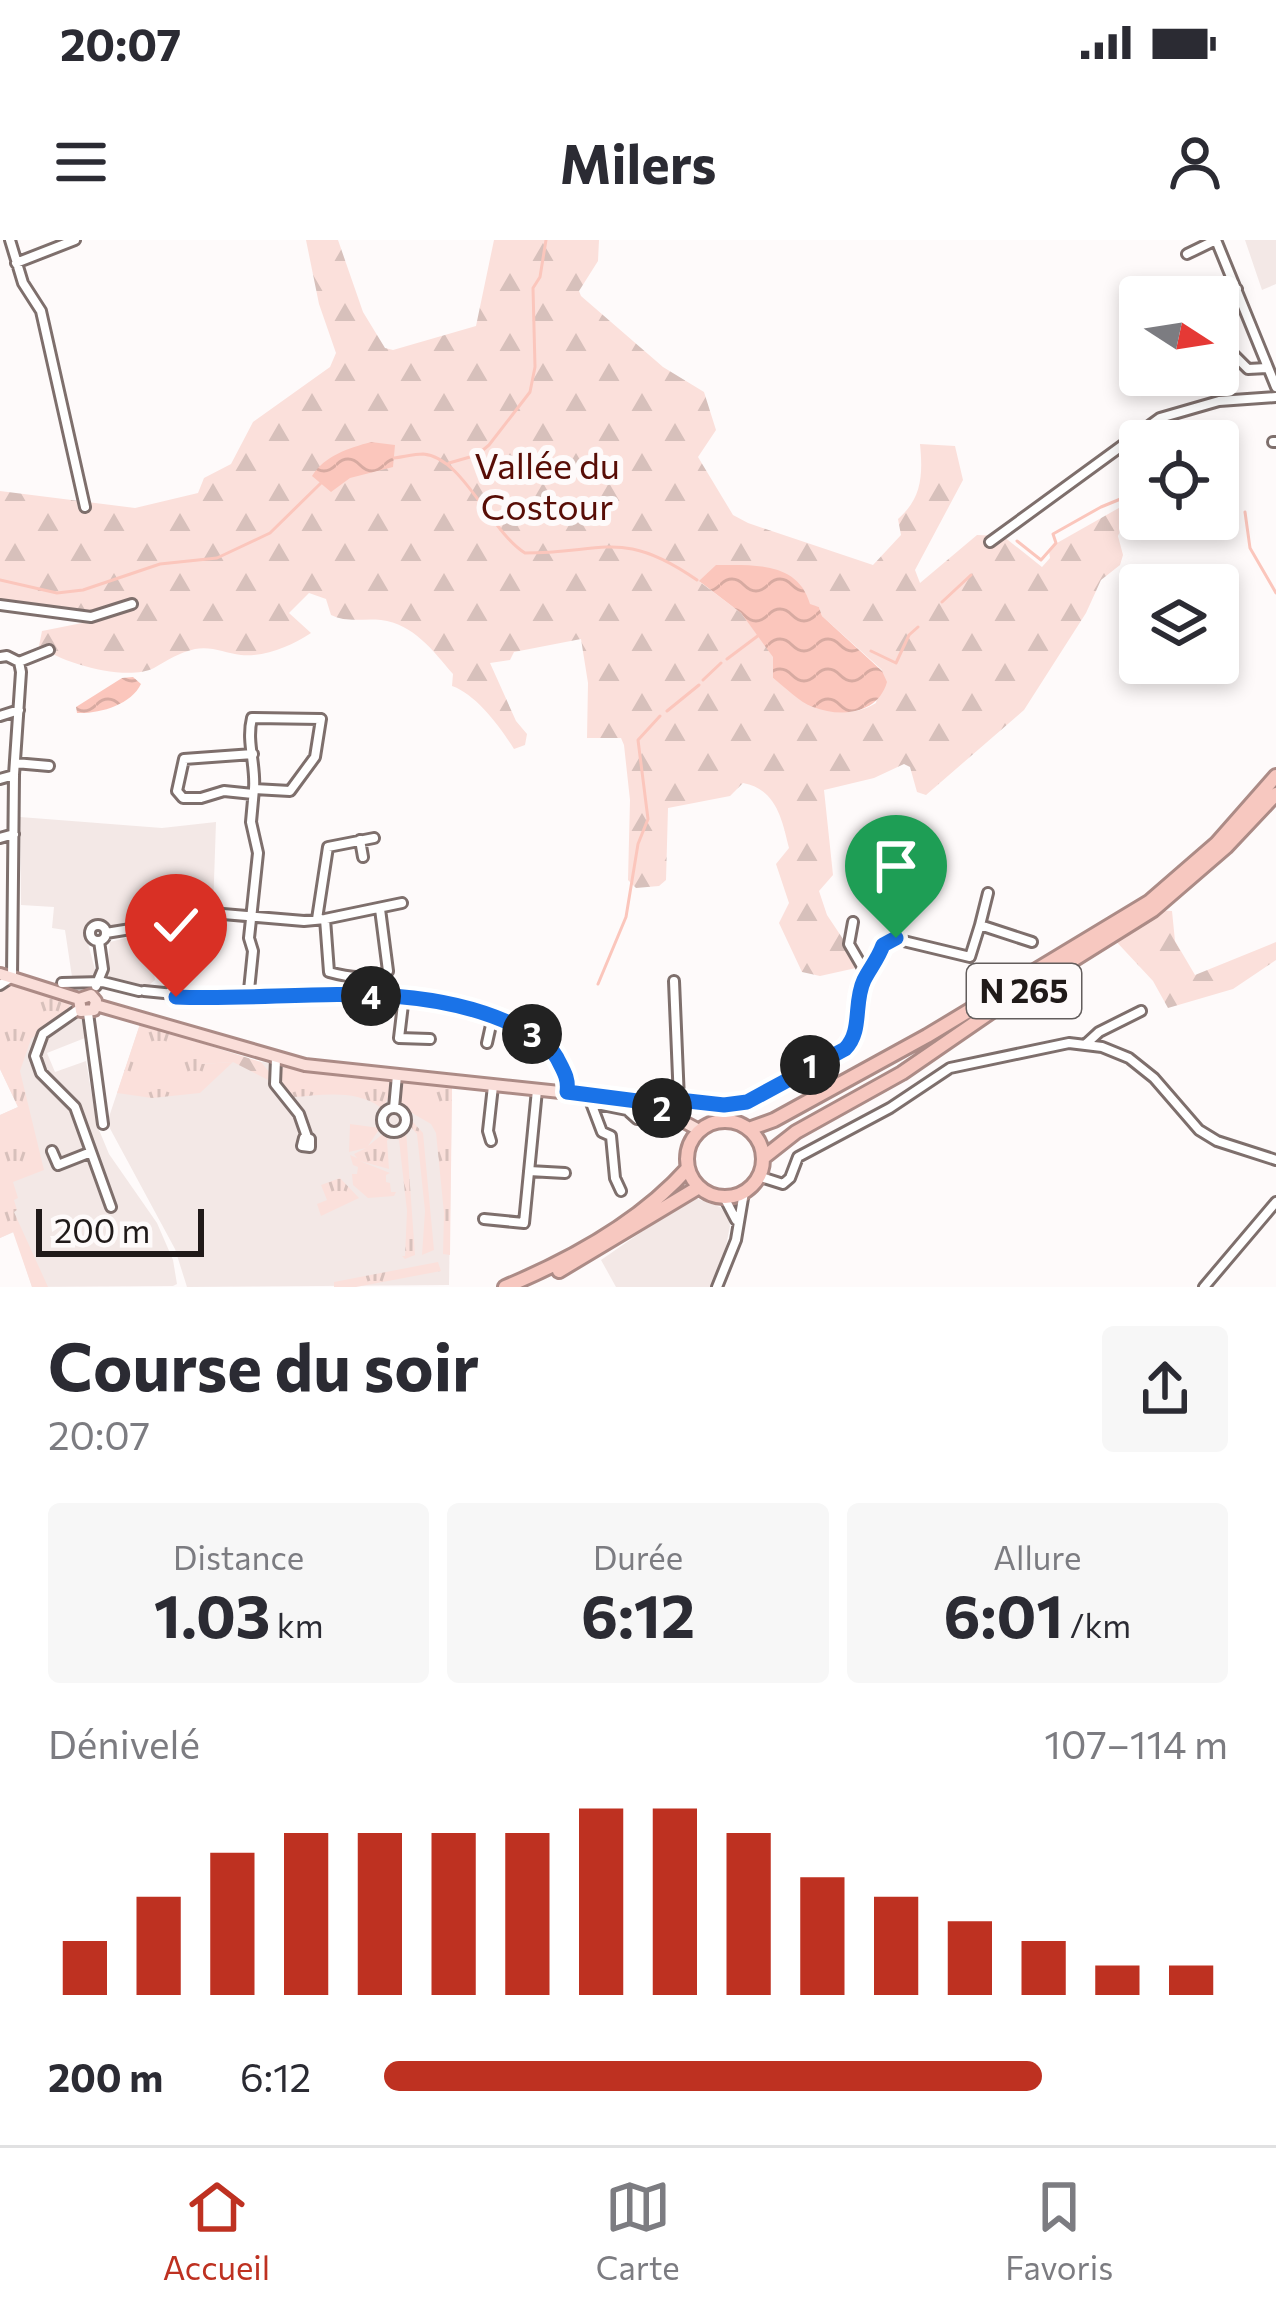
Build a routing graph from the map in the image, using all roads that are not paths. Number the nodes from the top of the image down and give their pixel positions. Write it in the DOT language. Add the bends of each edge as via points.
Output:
graph roads {
  1 [pos="10,240"];
  2 [pos="75,240"];
  3 [pos="1216,240"];
  4 [pos="1187,254"];
  5 [pos="16,262"];
  6 [pos="1231,276"];
  7 [pos="1239,295"];
  8 [pos="1239,360"];
  9 [pos="1267,368"];
  10 [pos="1276,387"];
  11 [pos="1276,397"];
  12 [pos="85,507"];
  13 [pos="990,542"];
  14 [pos="132,604"];
  15 [pos="0,605"];
  16 [pos="49,650"];
  17 [pos="0,657"];
  18 [pos="19,662"];
  19 [pos="19,710"];
  20 [pos="0,716"];
  21 [pos="253,754"];
  22 [pos="15,763"];
  23 [pos="49,766"];
  24 [pos="1276,774"];
  25 [pos="14,776"];
  26 [pos="0,779"];
  27 [pos="254,792"];
  28 [pos="1273,796"];
  29 [pos="14,834"];
  30 [pos="0,838"];
  31 [pos="374,838"];
  32 [pos="360,840"];
  33 [pos="363,857"];
  34 [pos="988,893"];
  35 [pos="401,903"];
  36 [pos="380,909"];
  37 [pos="252,916"];
  38 [pos="321,919"];
  39 [pos="179,920"];
  40 [pos="853,922"];
  41 [pos="980,925"];
  42 [pos="1032,942"];
  43 [pos="188,968"];
  44 [pos="6,975"];
  45 [pos="868,975"];
  46 [pos="674,981"];
  47 [pos="98,982"];
  48 [pos="62,983"];
  49 [pos="0,986"];
  50 [pos="249,990"];
  51 [pos="404,996"];
  52 [pos="87,1004"];
  53 [pos="1141,1011"];
  54 [pos="493,1015"];
  55 [pos="430,1039"];
  56 [pos="487,1043"];
  57 [pos="1086,1044"];
  58 [pos="276,1059"];
  59 [pos="398,1075"];
  60 [pos="493,1084"];
  61 [pos="538,1089"];
  62 [pos="567,1092"];
  63 [pos="589,1098"];
  64 [pos="679,1100"];
  65 [pos="394,1108"];
  66 [pos="673,1113"];
  67 [pos="638,1119"];
  68 [pos="103,1124"];
  69 [pos="749,1129"];
  70 [pos="699,1130"];
  71 [pos="307,1138"];
  72 [pos="491,1141"];
  73 [pos="52,1151"];
  74 [pos="92,1152"];
  75 [pos="763,1158"];
  76 [pos="1276,1160"];
  77 [pos="688,1168"];
  78 [pos="529,1171"];
  79 [pos="566,1173"];
  80 [pos="758,1176"];
  81 [pos="699,1187"];
  82 [pos="621,1191"];
  83 [pos="744,1192"];
  84 [pos="724,1197"];
  85 [pos="1276,1202"];
  86 [pos="110,1207"];
  87 [pos="484,1219"];
  88 [pos="737,1221"];
  89 [pos="505,1287"];
  90 [pos="526,1287"];
  91 [pos="717,1287"];
  92 [pos="1204,1287"];
  1 -- 5 [label="street"];
  2 -- 5 [label="street"];
  3 -- 4 [label="street"];
  3 -- 6 [label="street"];
  5 -- 12 [label="street" via="41,311"];
  7 -- 9 [label="street"];
  8 -- 9 [label="street" via="1248,369"];
  9 -- 10 [label="street"];
  11 -- 13 [label="street" via="1219,400 1160,418"];
  14 -- 15 [label="street" via="85,617"];
  16 -- 18 [label="street"];
  17 -- 18 [label="street"];
  18 -- 19 [label="street"];
  19 -- 20 [label="street"];
  19 -- 22 [label="street"];
  21 -- 27 [label="street"];
  21 -- 27 [label="street" via="184,759 177,791 183,798"];
  21 -- 27 [label="street" via="255,716 321,719 315,757 290,791"];
  22 -- 23 [label="street"];
  22 -- 25 [label="street"];
  24 -- 69 [label="highway, N 265" via="1202,857 1148,902 927,1036"];
  25 -- 26 [label="street"];
  25 -- 29 [label="street"];
  27 -- 37 [label="street"];
  28 -- 75 [label="highway, N 265" via="1153,910"];
  29 -- 30 [label="street"];
  29 -- 44 [label="street"];
  31 -- 32 [label="street"];
  32 -- 33 [label="street"];
  32 -- 38 [label="street" via="328,848"];
  34 -- 41 [label="street"];
  35 -- 36 [label="street"];
  36 -- 38 [label="street"];
  36 -- 38 [label="street" via="384,975 329,972"];
  37 -- 38 [label="street"];
  37 -- 39 [label="street"];
  37 -- 50 [label="street"];
  39 -- 43 [label="street"];
  39 -- 47 [label="street" via="103,937"];
  40 -- 45 [label="street" via="849,944"];
  41 -- 42 [label="street"];
  41 -- 45 [label="street" via="970,957 891,938"];
  44 -- 49 [label="street"];
  44 -- 52 [label="main road"];
  45 -- 64 [label="street" via="845,1049 747,1102"];
  46 -- 64 [label="street"];
  47 -- 48 [label="street"];
  47 -- 51 [label="street" via="236,1000"];
  47 -- 52 [label="street"];
  51 -- 54 [label="street"];
  51 -- 55 [label="street" via="399,1038"];
  52 -- 58 [label="main road"];
  52 -- 68 [label="street"];
  52 -- 74 [label="street" via="44,1034 35,1056 75,1107"];
  53 -- 57 [label="street"];
  54 -- 56 [label="street"];
  54 -- 62 [label="street" via="551,1046"];
  57 -- 76 [label="street" via="1141,1066 1217,1141"];
  57 -- 80 [label="street" via="950,1068 798,1157 783,1184"];
  58 -- 59 [label="main road"];
  58 -- 71 [label="street" via="275,1084"];
  59 -- 60 [label="main road"];
  59 -- 65 [label="street"];
  60 -- 61 [label="main road"];
  60 -- 72 [label="street"];
  61 -- 62 [label="main road"];
  61 -- 78 [label="street"];
  62 -- 63 [label="main road"];
  63 -- 66 [label="main road"];
  63 -- 67 [label="street"];
  63 -- 82 [label="street" via="611,1136"];
  64 -- 66 [label="street"];
  66 -- 70 [label="main road"];
  69 -- 70 [label="highway" via="718,1121"];
  69 -- 75 [label="highway"];
  70 -- 77 [label="highway"];
  73 -- 74 [label="street" via="58,1166"];
  74 -- 86 [label="street"];
  75 -- 80 [label="highway"];
  77 -- 81 [label="highway"];
  77 -- 89 [label="highway" via="606,1234"];
  78 -- 79 [label="street"];
  78 -- 87 [label="street" via="524,1223"];
  80 -- 83 [label="highway"];
  81 -- 84 [label="highway"];
  81 -- 90 [label="highway"];
  83 -- 84 [label="highway"];
  83 -- 88 [label="street"];
  84 -- 88 [label="street"];
  85 -- 92 [label="street"];
  88 -- 91 [label="street"];
}
